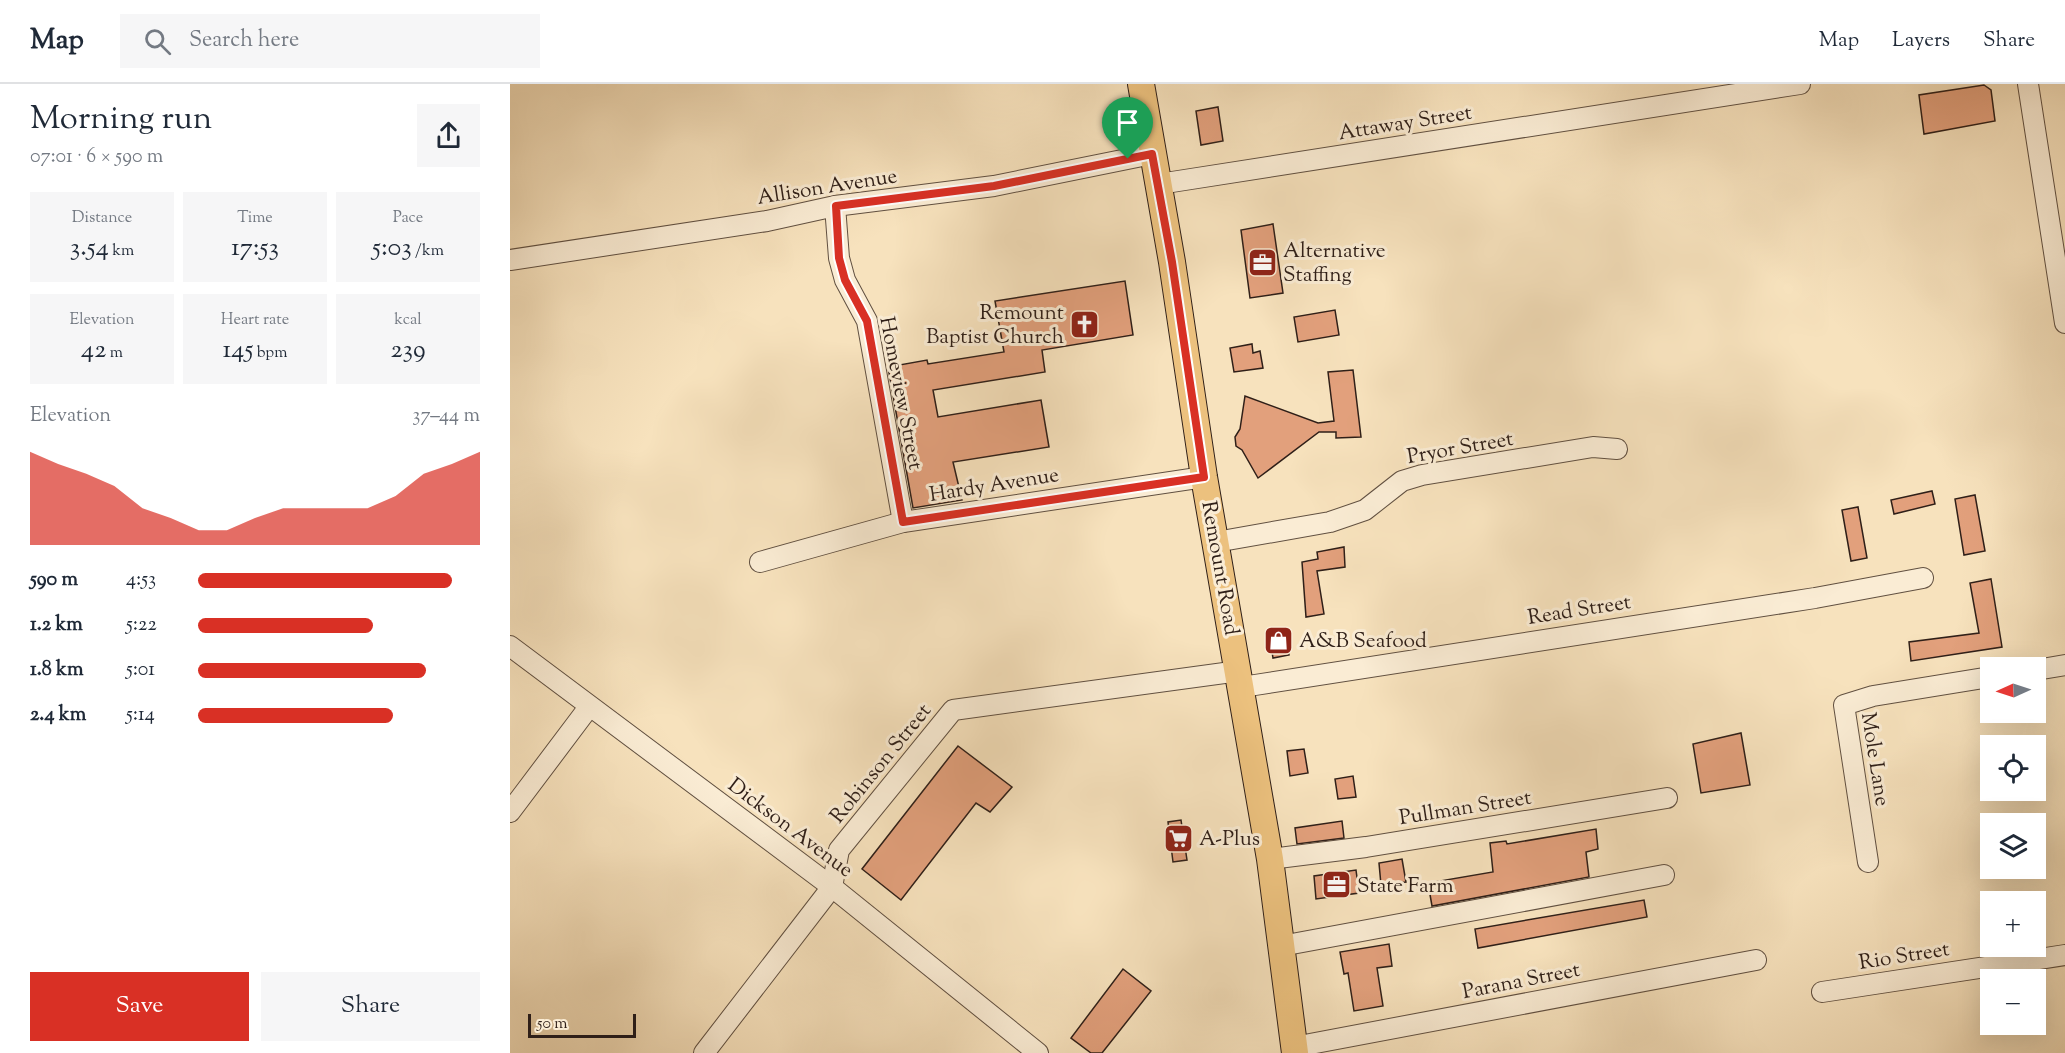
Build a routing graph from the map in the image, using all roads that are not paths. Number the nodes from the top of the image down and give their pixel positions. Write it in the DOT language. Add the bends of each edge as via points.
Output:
graph roads {
  1 [pos="1141,84"];
  2 [pos="1800,84"];
  3 [pos="2028,84"];
  4 [pos="1152,154"];
  5 [pos="1159,184"];
  6 [pos="836,206"];
  7 [pos="510,260"];
  8 [pos="2065,319"];
  9 [pos="1617,449"];
  10 [pos="1204,477"];
  11 [pos="903,522"];
  12 [pos="1216,542"];
  13 [pos="760,562"];
  14 [pos="1923,578"];
  15 [pos="510,646"];
  16 [pos="2065,665"];
  17 [pos="2046,668"];
  18 [pos="1240,679"];
  19 [pos="1980,679"];
  20 [pos="589,707"];
  21 [pos="1667,798"];
  22 [pos="510,812"];
  23 [pos="1270,859"];
  24 [pos="1868,862"];
  25 [pos="1664,875"];
  26 [pos="832,887"];
  27 [pos="1281,946"];
  28 [pos="2065,955"];
  29 [pos="1756,960"];
  30 [pos="1822,992"];
  31 [pos="1295,1050"];
  32 [pos="704,1053"];
  33 [pos="1038,1053"];
  1 -- 4 [label="main road, Remount Road"];
  2 -- 5 [label="street, Attaway Street"];
  3 -- 8 [label="street"];
  4 -- 5 [label="main road, Remount Road"];
  4 -- 6 [label="street, Allison Avenue" via="994,186"];
  5 -- 10 [label="main road, Remount Road"];
  6 -- 7 [label="street, Allison Avenue"];
  6 -- 11 [label="street, Homeview Street" via="839,258 845,280 867,321"];
  9 -- 12 [label="street, Pryor Street" via="1593,447 1422,475 1402,481 1365,510 1330,522"];
  10 -- 11 [label="street, Hardy Avenue"];
  10 -- 12 [label="main road, Remount Road"];
  11 -- 13 [label="street, Hardy Avenue"];
  12 -- 18 [label="main road, Remount Road"];
  14 -- 18 [label="street, Read Street" via="1815,598"];
  15 -- 20 [label="street, Dickson Avenue"];
  16 -- 17 [label="street"];
  18 -- 23 [label="main road, Remount Road"];
  18 -- 26 [label="street, Robinson Street" via="953,710 839,850"];
  19 -- 24 [label="street, Mole Lane" via="1873,696 1844,705"];
  20 -- 22 [label="street"];
  20 -- 26 [label="street, Dickson Avenue"];
  21 -- 23 [label="street, Pullman Street" via="1375,846"];
  23 -- 27 [label="main road, Remount Road"];
  25 -- 27 [label="street"];
  26 -- 32 [label="street, Robinson Street"];
  26 -- 33 [label="street, Dickson Avenue"];
  27 -- 31 [label="main road, Remount Road"];
  28 -- 30 [label="street, Rio Street"];
  29 -- 31 [label="street, Parana Street"];
}
